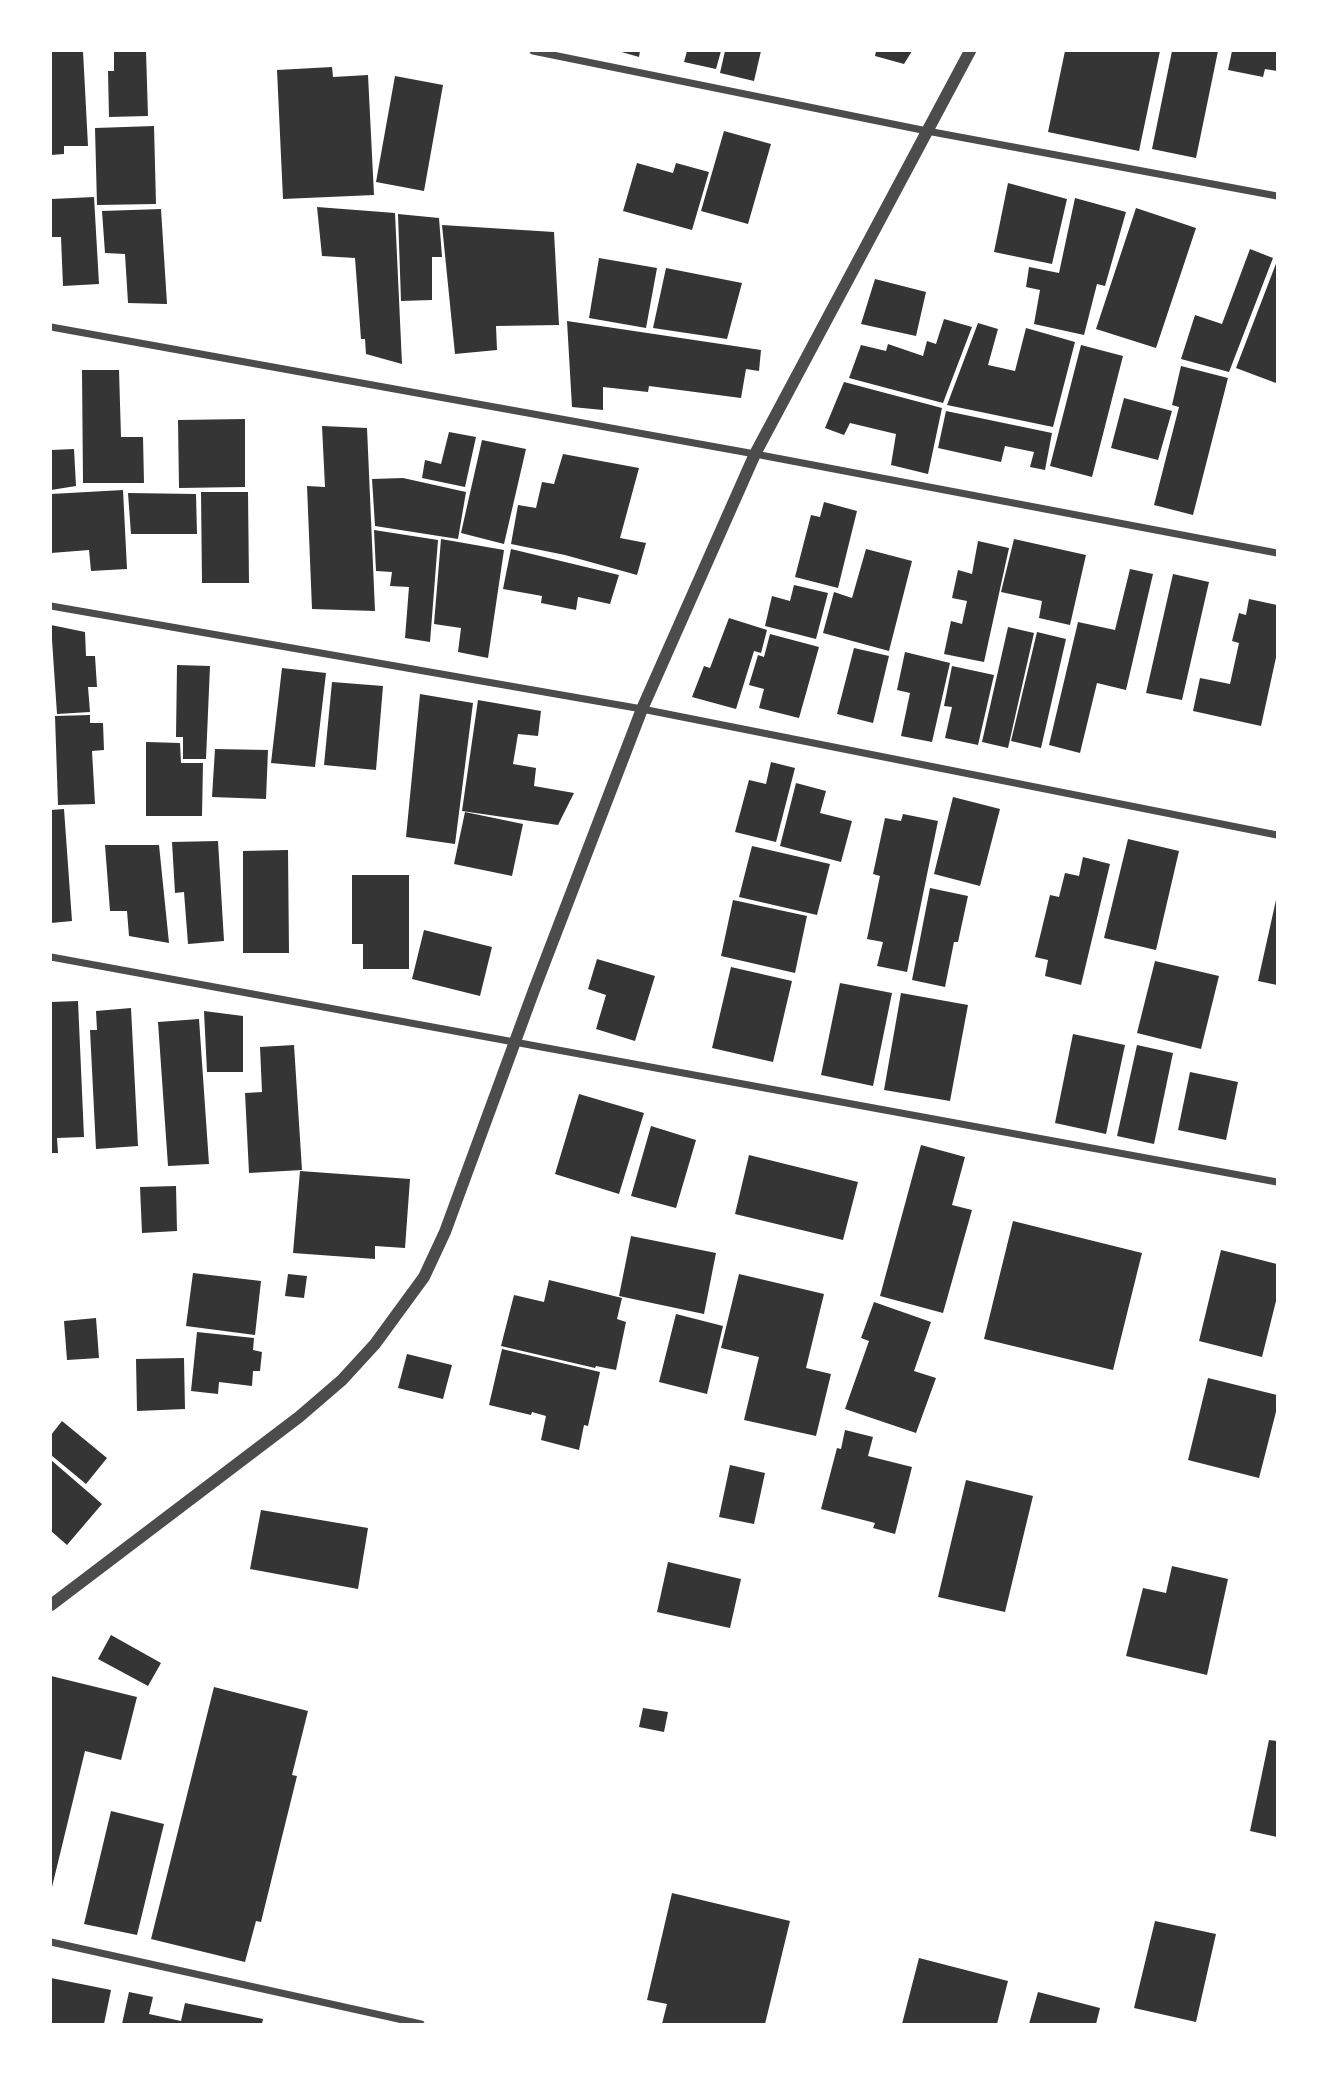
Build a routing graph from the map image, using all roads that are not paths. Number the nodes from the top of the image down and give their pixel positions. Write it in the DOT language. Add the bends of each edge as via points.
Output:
graph roads {
  1 [pos="533,51"];
  2 [pos="970,51"];
  3 [pos="927,131"];
  4 [pos="1277,196"];
  5 [pos="51,327"];
  6 [pos="755,454"];
  7 [pos="1277,553"];
  8 [pos="51,606"];
  9 [pos="642,709"];
  10 [pos="1277,835"];
  11 [pos="51,957"];
  12 [pos="514,1044"];
  13 [pos="1277,1182"];
  14 [pos="51,1605"];
  15 [pos="51,1942"];
  16 [pos="421,2024"];
  1 -- 3 [label="street"];
  2 -- 3 [label="street"];
  3 -- 4 [label="street"];
  3 -- 6 [label="street"];
  5 -- 6 [label="street"];
  6 -- 7 [label="street"];
  6 -- 9 [label="street"];
  8 -- 9 [label="street"];
  9 -- 10 [label="street"];
  9 -- 12 [label="street"];
  11 -- 12 [label="street"];
  12 -- 13 [label="street"];
  12 -- 14 [label="street" via="445,1232 424,1277 375,1345 299,1417"];
  15 -- 16 [label="street"];
}
